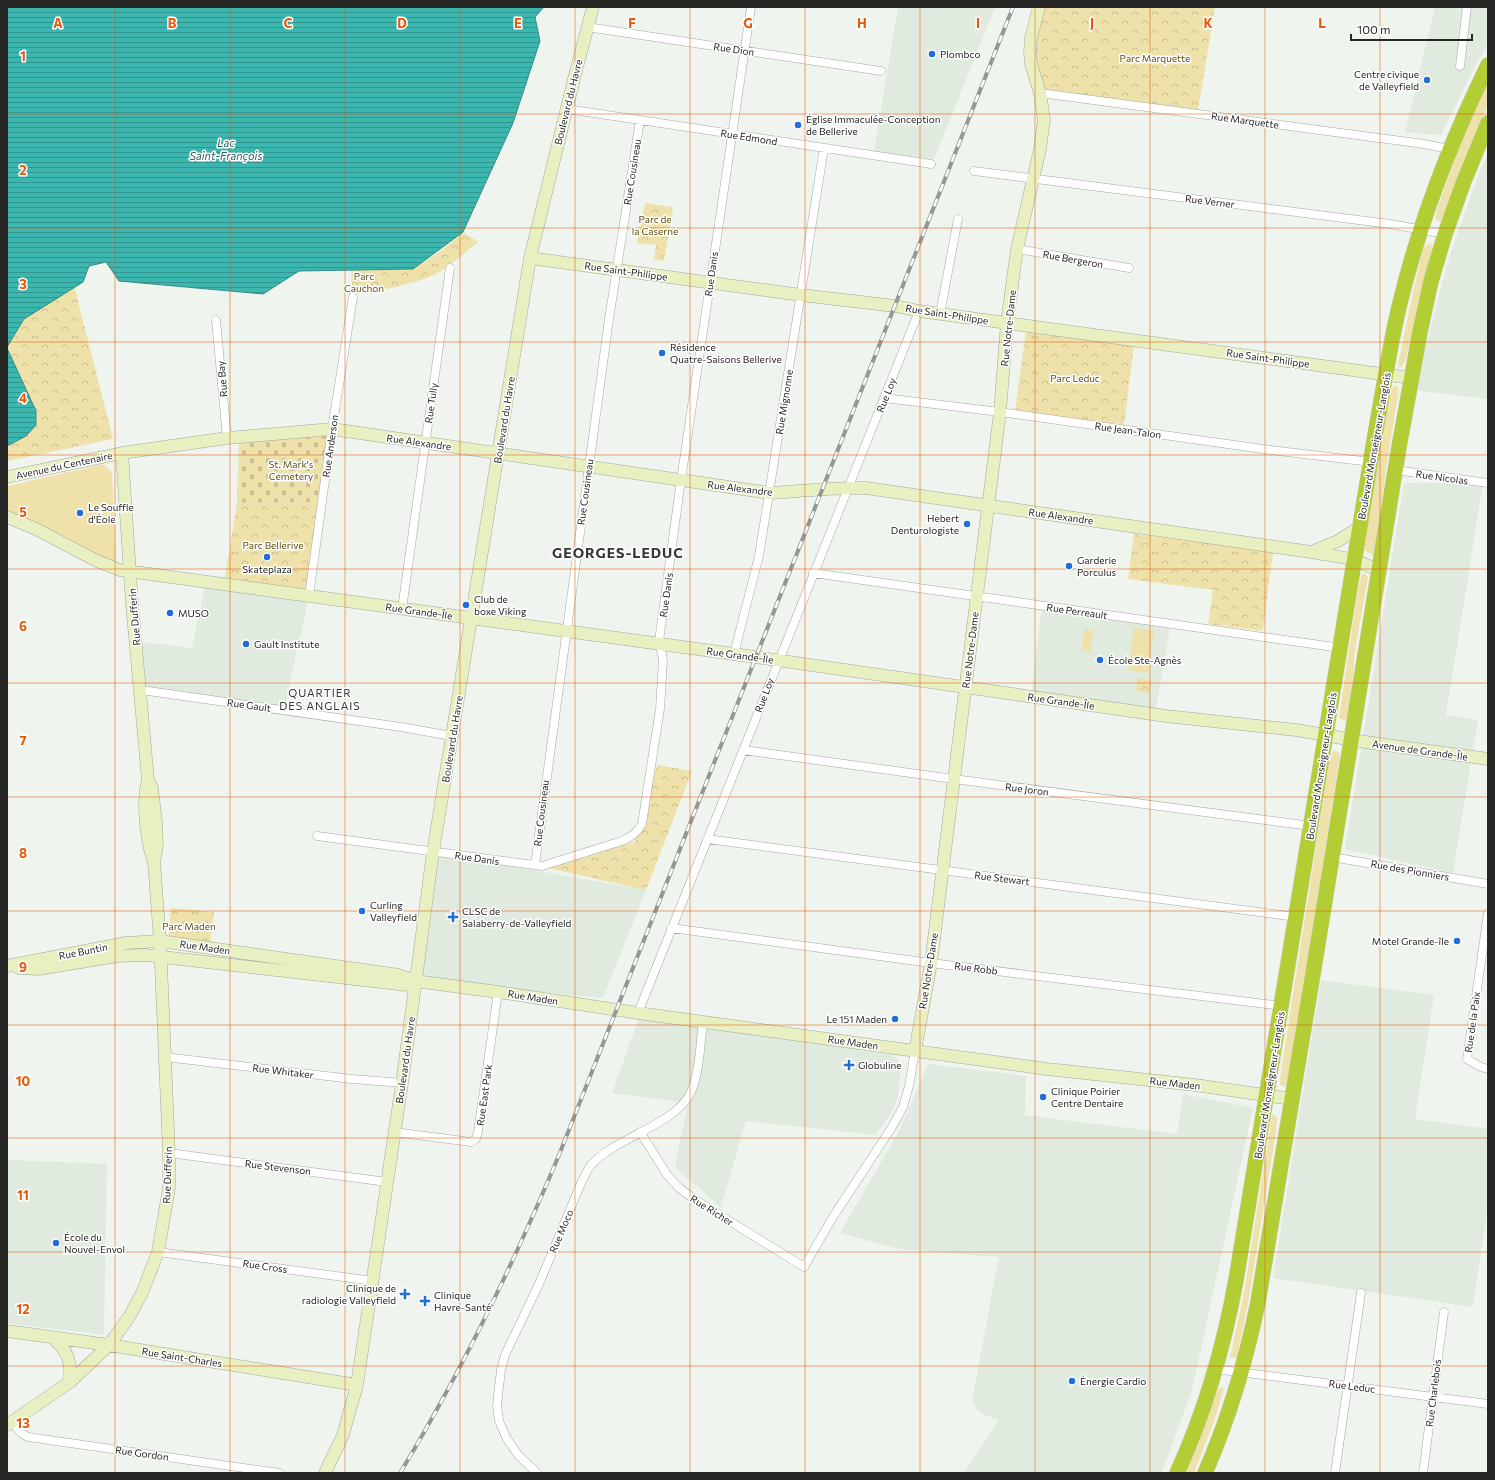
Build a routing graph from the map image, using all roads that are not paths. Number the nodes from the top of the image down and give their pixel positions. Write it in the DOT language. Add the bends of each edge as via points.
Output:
graph roads {
  1 [pos="593,7"];
  2 [pos="751,7"];
  3 [pos="1039,7"];
  4 [pos="1467,7"];
  5 [pos="587,27"];
  6 [pos="744,50"];
  7 [pos="1488,65"];
  8 [pos="1460,66"];
  9 [pos="881,71"];
  10 [pos="1040,92"];
  11 [pos="566,109"];
  12 [pos="640,120"];
  13 [pos="1488,123"];
  14 [pos="732,134"];
  15 [pos="824,148"];
  16 [pos="1449,149"];
  17 [pos="931,164"];
  18 [pos="974,171"];
  19 [pos="1033,179"];
  20 [pos="958,219"];
  21 [pos="1421,229"];
  22 [pos="1445,234"];
  23 [pos="1017,249"];
  24 [pos="530,258"];
  25 [pos="450,268"];
  26 [pos="1129,268"];
  27 [pos="617,270"];
  28 [pos="710,283"];
  29 [pos="801,295"];
  30 [pos="353,297"];
  31 [pos="919,311"];
  32 [pos="940,314"];
  33 [pos="216,320"];
  34 [pos="1007,323"];
  35 [pos="1386,374"];
  36 [pos="1411,378"];
  37 [pos="884,398"];
  38 [pos="1000,412"];
  39 [pos="332,429"];
  40 [pos="227,438"];
  41 [pos="425,443"];
  42 [pos="122,453"];
  43 [pos="498,453"];
  44 [pos="1371,462"];
  45 [pos="589,466"];
  46 [pos="1395,470"];
  47 [pos="7,477"];
  48 [pos="681,480"];
  49 [pos="1488,484"];
  50 [pos="847,488"];
  51 [pos="770,493"];
  52 [pos="988,506"];
  53 [pos="7,517"];
  54 [pos="1360,526"];
  55 [pos="1311,552"];
  56 [pos="1355,560"];
  57 [pos="130,570"];
  58 [pos="1378,571"];
  59 [pos="813,574"];
  60 [pos="309,596"];
  61 [pos="977,598"];
  62 [pos="402,609"];
  63 [pos="471,618"];
  64 [pos="567,631"];
  65 [pos="660,644"];
  66 [pos="1341,648"];
  67 [pos="734,654"];
  68 [pos="778,660"];
  69 [pos="966,687"];
  70 [pos="141,690"];
  71 [pos="1326,735"];
  72 [pos="452,736"];
  73 [pos="1351,740"];
  74 [pos="743,750"];
  75 [pos="1488,760"];
  76 [pos="954,779"];
  77 [pos="1311,826"];
  78 [pos="316,836"];
  79 [pos="707,839"];
  80 [pos="433,852"];
  81 [pos="1332,857"];
  82 [pos="535,865"];
  83 [pos="943,870"];
  84 [pos="1488,884"];
  85 [pos="1488,913"];
  86 [pos="1296,917"];
  87 [pos="671,928"];
  88 [pos="160,941"];
  89 [pos="160,956"];
  90 [pos="931,963"];
  91 [pos="7,966"];
  92 [pos="1479,978"];
  93 [pos="1488,980"];
  94 [pos="416,981"];
  95 [pos="498,992"];
  96 [pos="1282,1006"];
  97 [pos="638,1013"];
  98 [pos="704,1022"];
  99 [pos="915,1051"];
  100 [pos="165,1057"];
  101 [pos="1488,1069"];
  102 [pos="402,1083"];
  103 [pos="1267,1095"];
  104 [pos="1292,1099"];
  105 [pos="394,1132"];
  106 [pos="640,1132"];
  107 [pos="169,1153"];
  108 [pos="387,1182"];
  109 [pos="158,1252"];
  110 [pos="804,1267"];
  111 [pos="373,1281"];
  112 [pos="1361,1293"];
  113 [pos="1444,1312"];
  114 [pos="7,1331"];
  115 [pos="53,1338"];
  116 [pos="110,1345"];
  117 [pos="1216,1369"];
  118 [pos="1242,1372"];
  119 [pos="70,1382"];
  120 [pos="357,1385"];
  121 [pos="1347,1386"];
  122 [pos="1432,1397"];
  123 [pos="1488,1404"];
  124 [pos="9,1423"];
  125 [pos="279,1473"];
  126 [pos="325,1473"];
  127 [pos="537,1473"];
  128 [pos="1177,1473"];
  129 [pos="1205,1473"];
  130 [pos="1335,1473"];
  131 [pos="1423,1473"];
  1 -- 5 [label="street, Boulevard du Havre"];
  2 -- 6 [label="street, Rue Danis"];
  3 -- 10 [label="street, Rue Notre-Dame" via="1030,51 1031,64"];
  4 -- 8 [label="street"];
  5 -- 6 [label="street, Rue Dion"];
  5 -- 11 [label="street, Boulevard du Havre"];
  6 -- 9 [label="street, Rue Dion"];
  6 -- 14 [label="street, Rue Danis"];
  7 -- 16 [label="highway, Boulevard Monseigneur-Langlois"];
  10 -- 16 [label="street, Rue Marquette"];
  10 -- 19 [label="street, Rue Notre-Dame" via="1044,120"];
  11 -- 12 [label="street, Rue Edmond"];
  11 -- 24 [label="street, Boulevard du Havre"];
  12 -- 14 [label="street, Rue Edmond"];
  12 -- 27 [label="street, Rue Cousineau"];
  13 -- 22 [label="highway"];
  14 -- 15 [label="street, Rue Edmond"];
  14 -- 28 [label="street, Rue Danis"];
  15 -- 17 [label="street, Rue Edmond"];
  15 -- 29 [label="street, Rue Mignonne"];
  16 -- 21 [label="highway, Boulevard Monseigneur-Langlois"];
  18 -- 19 [label="street, Rue Verner"];
  19 -- 21 [label="street, Rue Verner"];
  19 -- 23 [label="street, Rue Notre-Dame"];
  20 -- 32 [label="street"];
  21 -- 22 [label="street, Rue Verner"];
  21 -- 35 [label="highway, Boulevard Monseigneur-Langlois" via="1400,306"];
  22 -- 36 [label="highway" via="1427,300"];
  23 -- 26 [label="street, Rue Bergeron"];
  23 -- 34 [label="street, Rue Notre-Dame"];
  24 -- 27 [label="street, Rue Saint-Philippe"];
  24 -- 43 [label="street, Boulevard du Havre"];
  25 -- 41 [label="street, Rue Tully"];
  27 -- 28 [label="street, Rue Saint-Philippe"];
  27 -- 45 [label="street, Rue Cousineau"];
  28 -- 29 [label="street, Rue Saint-Philippe"];
  28 -- 48 [label="street, Rue Danis"];
  29 -- 31 [label="street, Rue Saint-Philippe"];
  29 -- 51 [label="street, Rue Mignonne"];
  30 -- 39 [label="street, Rue Anderson"];
  31 -- 32 [label="street, Rue Saint-Philippe"];
  31 -- 37 [label="street, Rue Loy"];
  32 -- 34 [label="street, Rue Saint-Philippe"];
  33 -- 40 [label="street, Rue Bay"];
  34 -- 35 [label="street, Rue Saint-Philippe"];
  34 -- 38 [label="street, Rue Notre-Dame"];
  35 -- 36 [label="street, Rue Saint-Philippe"];
  35 -- 44 [label="highway, Boulevard Monseigneur-Langlois"];
  36 -- 46 [label="highway"];
  37 -- 38 [label="street, Rue Jean-Talon"];
  37 -- 50 [label="street, Rue Loy"];
  38 -- 44 [label="street, Rue Jean-Talon"];
  38 -- 52 [label="street, Rue Notre-Dame"];
  39 -- 40 [label="street, Rue Alexandre"];
  39 -- 41 [label="street, Rue Alexandre"];
  39 -- 60 [label="street, Rue Anderson"];
  40 -- 42 [label="street, Rue Alexandre"];
  41 -- 43 [label="street, Rue Alexandre"];
  41 -- 62 [label="street, Rue Tully"];
  42 -- 47 [label="street, Avenue du Centenaire"];
  42 -- 57 [label="street, Rue Dufferin"];
  43 -- 45 [label="street, Rue Alexandre"];
  43 -- 63 [label="street, Boulevard du Havre"];
  44 -- 54 [label="highway, Boulevard Monseigneur-Langlois"];
  45 -- 48 [label="street, Rue Alexandre"];
  45 -- 64 [label="street, Rue Cousineau"];
  46 -- 49 [label="street, Rue Nicolas"];
  46 -- 58 [label="highway"];
  48 -- 51 [label="street, Rue Alexandre"];
  48 -- 65 [label="street, Rue Danis"];
  50 -- 51 [label="street, Rue Alexandre"];
  50 -- 52 [label="street, Rue Alexandre" via="866,488"];
  50 -- 59 [label="street, Rue Loy"];
  51 -- 67 [label="street, Rue Mignonne" via="759,556"];
  52 -- 55 [label="street, Rue Alexandre"];
  52 -- 61 [label="street, Rue Notre-Dame"];
  53 -- 57 [label="street" via="98,561 120,570"];
  54 -- 55 [label="street" via="1338,541"];
  54 -- 56 [label="highway, Boulevard Monseigneur-Langlois"];
  55 -- 56 [label="street, Rue Alexandre"];
  56 -- 58 [label="street, Rue Alexandre"];
  56 -- 66 [label="highway, Boulevard Monseigneur-Langlois"];
  57 -- 60 [label="street, Rue Grande-Île"];
  57 -- 70 [label="street, Rue Dufferin"];
  58 -- 73 [label="highway"];
  59 -- 61 [label="street, Rue Perreault"];
  59 -- 68 [label="street, Rue Loy"];
  60 -- 62 [label="street, Rue Grande-Île"];
  61 -- 66 [label="street, Rue Perreault"];
  61 -- 69 [label="street, Rue Notre-Dame"];
  62 -- 63 [label="street, Rue Grande-Île"];
  63 -- 64 [label="street, Rue Grande-Île"];
  63 -- 72 [label="street, Boulevard du Havre"];
  64 -- 65 [label="street, Rue Grande-Île"];
  64 -- 82 [label="street, Rue Cousineau"];
  65 -- 67 [label="street, Rue Grande-Île"];
  65 -- 82 [label="street, Rue Danis" via="663,660 660,709 642,824 638,831 622,841 550,864"];
  66 -- 71 [label="highway, Boulevard Monseigneur-Langlois"];
  67 -- 68 [label="street, Rue Grande-Île"];
  68 -- 69 [label="street, Rue Grande-Île"];
  68 -- 74 [label="street, Rue Loy"];
  69 -- 71 [label="street, Rue Grande-Île" via="1166,716"];
  69 -- 76 [label="street, Rue Notre-Dame"];
  70 -- 72 [label="street, Rue Gault"];
  70 -- 88 [label="street, Rue Dufferin" via="148,780 145,793 146,823 149,848 154,862"];
  71 -- 73 [label="street, Rue Grande-Île"];
  71 -- 77 [label="highway, Boulevard Monseigneur-Langlois"];
  72 -- 80 [label="street, Boulevard du Havre"];
  73 -- 75 [label="street, Avenue de Grande-Île"];
  73 -- 81 [label="highway"];
  74 -- 76 [label="street, Rue Joron"];
  74 -- 79 [label="street, Rue Loy"];
  76 -- 77 [label="street, Rue Joron"];
  76 -- 83 [label="street, Rue Notre-Dame"];
  77 -- 86 [label="highway, Boulevard Monseigneur-Langlois"];
  78 -- 80 [label="street, Rue Danis"];
  79 -- 83 [label="street, Rue Stewart"];
  79 -- 87 [label="street, Rue Loy"];
  80 -- 82 [label="street, Rue Danis"];
  80 -- 94 [label="street, Boulevard du Havre"];
  81 -- 84 [label="street, Rue des Pionniers"];
  81 -- 104 [label="highway"];
  83 -- 86 [label="street, Rue Stewart"];
  83 -- 90 [label="street, Rue Notre-Dame"];
  85 -- 92 [label="street, Rue de la Paix"];
  86 -- 96 [label="highway, Boulevard Monseigneur-Langlois"];
  87 -- 90 [label="street, Rue Robb"];
  87 -- 97 [label="street, Rue Loy"];
  88 -- 89 [label="street, Rue Dufferin"];
  88 -- 91 [label="street, Rue Buntin" via="126,943"];
  88 -- 94 [label="street, Rue Maden" via="399,975"];
  89 -- 91 [label="street, Rue Buntin" via="131,955 39,969"];
  89 -- 94 [label="street, Rue Maden" via="405,985"];
  89 -- 100 [label="street, Rue Dufferin"];
  90 -- 96 [label="street, Rue Robb"];
  90 -- 99 [label="street, Rue Notre-Dame"];
  92 -- 93 [label="street"];
  92 -- 101 [label="street, Rue de la Paix" via="1467,1059 1481,1068"];
  94 -- 95 [label="street, Rue Maden"];
  94 -- 102 [label="street, Boulevard du Havre"];
  95 -- 97 [label="street, Rue Maden"];
  95 -- 105 [label="street, Rue East Park" via="476,1139 471,1142"];
  96 -- 103 [label="highway, Boulevard Monseigneur-Langlois"];
  97 -- 98 [label="street, Rue Maden"];
  98 -- 99 [label="street, Rue Maden"];
  98 -- 106 [label="street, Rue Moco" via="690,1094 681,1106"];
  99 -- 103 [label="street, Rue Maden"];
  99 -- 110 [label="street, Rue Notre-Dame" via="903,1107"];
  100 -- 102 [label="street, Rue Whitaker"];
  100 -- 107 [label="street, Rue Dufferin"];
  102 -- 105 [label="street, Boulevard du Havre"];
  103 -- 104 [label="street, Rue Maden"];
  103 -- 117 [label="highway, Boulevard Monseigneur-Langlois" via="1236,1280"];
  104 -- 118 [label="highway" via="1259,1297"];
  105 -- 108 [label="street, Boulevard du Havre"];
  106 -- 110 [label="street, Rue Richer" via="668,1176 679,1188"];
  106 -- 127 [label="street, Rue Moco" via="601,1156 590,1166 505,1355 498,1388 499,1421 507,1440"];
  107 -- 108 [label="street, Rue Stevenson"];
  107 -- 109 [label="street, Rue Dufferin" via="169,1188"];
  108 -- 111 [label="street, Boulevard du Havre"];
  109 -- 111 [label="street, Rue Cross"];
  109 -- 116 [label="street, Rue Dufferin" via="142,1293"];
  111 -- 120 [label="street, Boulevard du Havre"];
  112 -- 121 [label="street"];
  113 -- 122 [label="street, Rue Charlebois"];
  114 -- 115 [label="street, Rue Saint-Charles"];
  115 -- 116 [label="street, Rue Saint-Charles"];
  115 -- 119 [label="street" via="64,1348 70,1360"];
  116 -- 119 [label="street, Rue Dufferin"];
  116 -- 120 [label="street, Rue Saint-Charles"];
  117 -- 118 [label="street, Rue Leduc"];
  117 -- 128 [label="highway, Boulevard Monseigneur-Langlois"];
  118 -- 121 [label="street, Rue Leduc"];
  118 -- 129 [label="highway"];
  119 -- 124 [label="street, Rue Dufferin"];
  120 -- 126 [label="street, Boulevard du Havre" via="343,1435"];
  121 -- 122 [label="street, Rue Leduc"];
  121 -- 130 [label="street"];
  122 -- 123 [label="street, Rue Leduc"];
  122 -- 131 [label="street, Rue Charlebois"];
  124 -- 125 [label="street, Rue Gordon" via="28,1437"];
}
